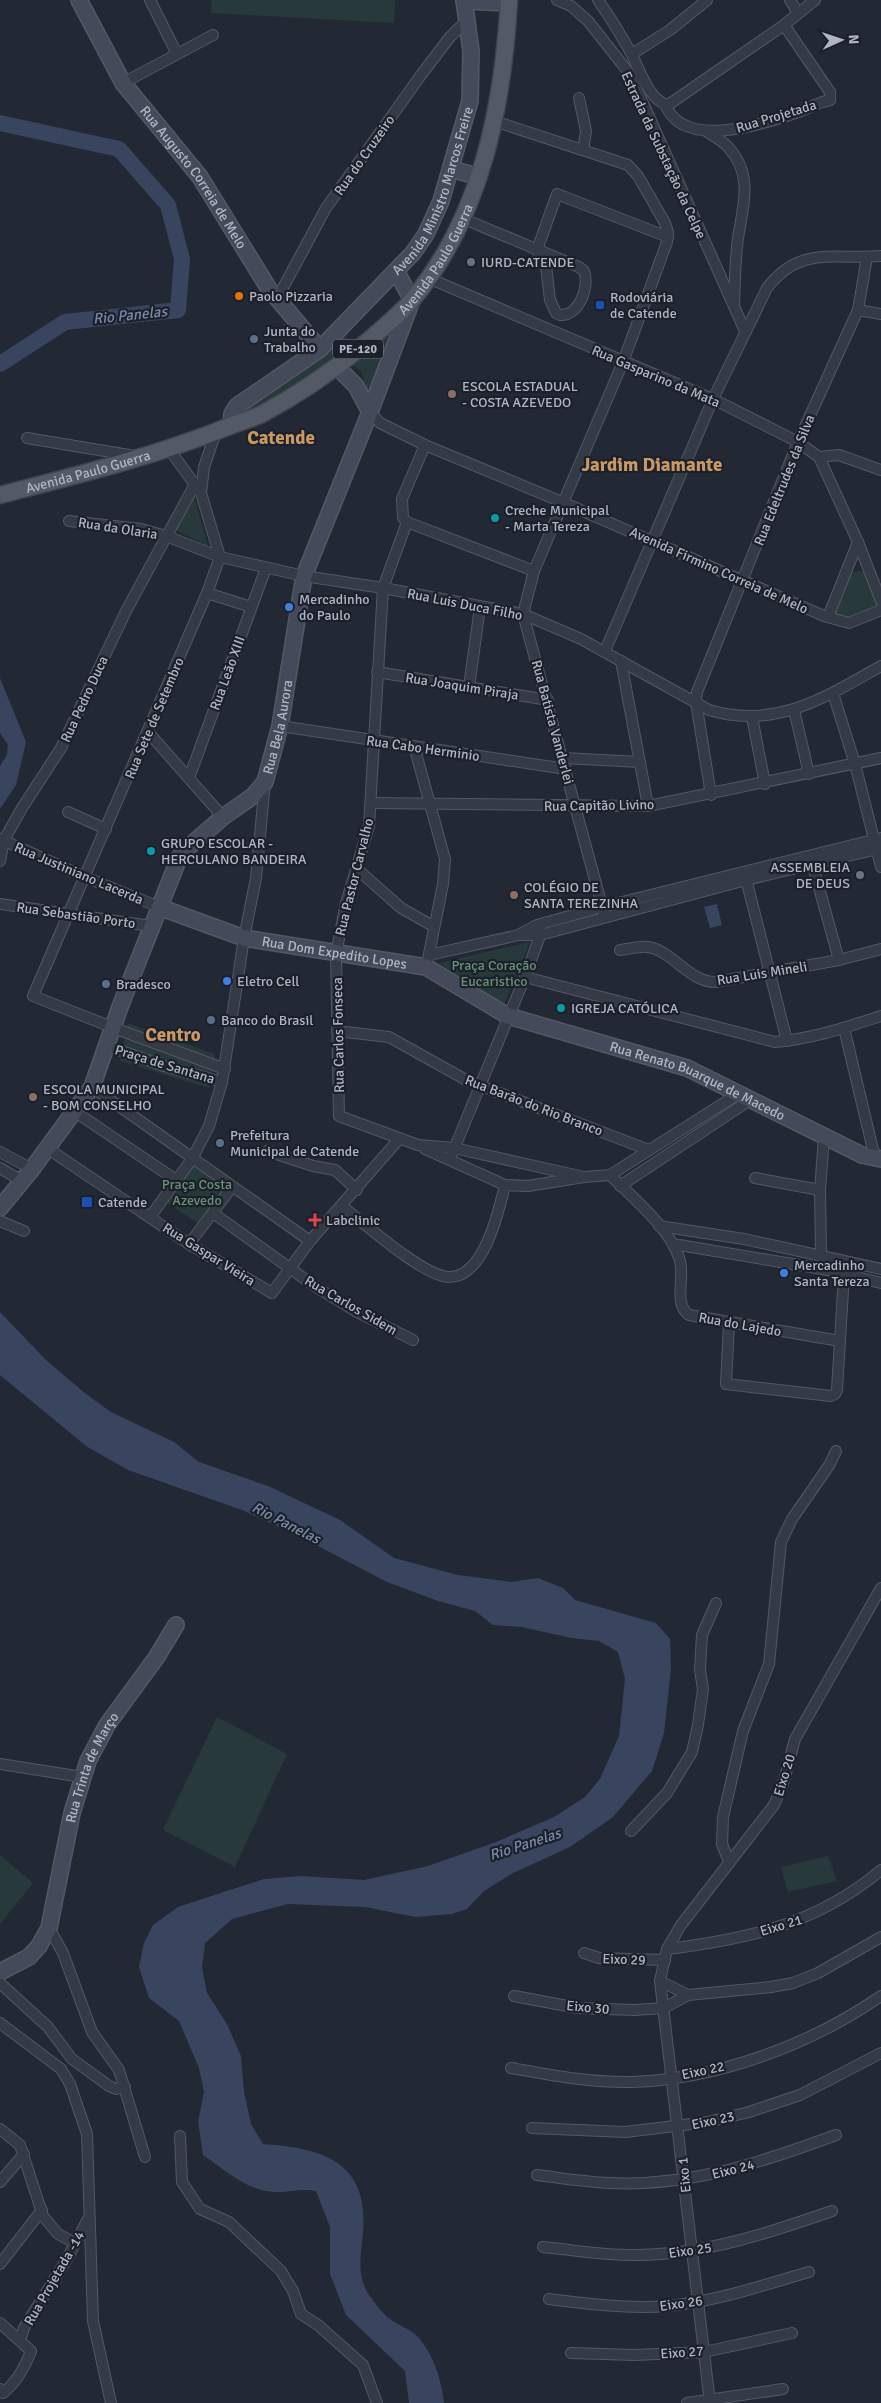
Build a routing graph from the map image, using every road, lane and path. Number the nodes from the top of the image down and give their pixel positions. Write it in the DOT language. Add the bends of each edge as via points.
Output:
graph roads {
  1 [pos="79,0"];
  2 [pos="150,0"];
  3 [pos="464,0"];
  4 [pos="557,0"];
  5 [pos="598,0"];
  6 [pos="707,0"];
  7 [pos="790,0"];
  8 [pos="815,0"];
  9 [pos="509,1"];
  10 [pos="798,13"];
  11 [pos="466,21"];
  12 [pos="784,25"];
  13 [pos="213,35"];
  14 [pos="177,54"];
  15 [pos="632,54"];
  16 [pos="634,72"];
  17 [pos="122,83"];
  18 [pos="579,98"];
  19 [pos="665,104"];
  20 [pos="494,121"];
  21 [pos="706,131"];
  22 [pos="584,150"];
  23 [pos="452,170"];
  24 [pos="479,177"];
  25 [pos="464,220"];
  26 [pos="668,237"];
  27 [pos="537,250"];
  28 [pos="881,256"];
  29 [pos="867,257"];
  30 [pos="396,271"];
  31 [pos="428,278"];
  32 [pos="277,299"];
  33 [pos="412,300"];
  34 [pos="734,308"];
  35 [pos="858,310"];
  36 [pos="881,314"];
  37 [pos="745,331"];
  38 [pos="320,349"];
  39 [pos="623,362"];
  40 [pos="337,367"];
  41 [pos="712,399"];
  42 [pos="370,412"];
  43 [pos="224,429"];
  44 [pos="27,438"];
  45 [pos="798,442"];
  46 [pos="425,445"];
  47 [pos="169,449"];
  48 [pos="140,457"];
  49 [pos="819,457"];
  50 [pos="881,470"];
  51 [pos="195,484"];
  52 [pos="201,493"];
  53 [pos="0,495"];
  54 [pos="562,502"];
  55 [pos="69,520"];
  56 [pos="407,522"];
  57 [pos="166,536"];
  58 [pos="653,541"];
  59 [pos="858,542"];
  60 [pos="220,557"];
  61 [pos="266,568"];
  62 [pos="534,571"];
  63 [pos="304,576"];
  64 [pos="744,580"];
  65 [pos="878,584"];
  66 [pos="383,588"];
  67 [pos="207,593"];
  68 [pos="881,601"];
  69 [pos="251,607"];
  70 [pos="480,607"];
  71 [pos="881,610"];
  72 [pos="523,614"];
  73 [pos="828,617"];
  74 [pos="605,652"];
  75 [pos="621,661"];
  76 [pos="881,666"];
  77 [pos="377,672"];
  78 [pos="469,687"];
  79 [pos="834,693"];
  80 [pos="548,700"];
  81 [pos="696,702"];
  82 [pos="794,710"];
  83 [pos="752,717"];
  84 [pos="280,726"];
  85 [pos="148,732"];
  86 [pos="374,740"];
  87 [pos="414,746"];
  88 [pos="563,758"];
  89 [pos="881,758"];
  90 [pos="640,762"];
  91 [pos="855,764"];
  92 [pos="566,769"];
  93 [pos="809,774"];
  94 [pos="189,778"];
  95 [pos="265,782"];
  96 [pos="765,784"];
  97 [pos="711,795"];
  98 [pos="372,803"];
  99 [pos="431,803"];
  100 [pos="574,806"];
  101 [pos="648,806"];
  102 [pos="68,812"];
  103 [pos="224,817"];
  104 [pos="106,828"];
  105 [pos="2,839"];
  106 [pos="878,844"];
  107 [pos="0,860"];
  108 [pos="812,860"];
  109 [pos="881,867"];
  110 [pos="357,869"];
  111 [pos="745,875"];
  112 [pos="85,877"];
  113 [pos="0,904"];
  114 [pos="159,907"];
  115 [pos="603,912"];
  116 [pos="70,914"];
  117 [pos="151,926"];
  118 [pos="433,926"];
  119 [pos="538,930"];
  120 [pos="244,938"];
  121 [pos="881,949"];
  122 [pos="620,950"];
  123 [pos="336,954"];
  124 [pos="838,960"];
  125 [pos="428,961"];
  126 [pos="769,971"];
  127 [pos="525,977"];
  128 [pos="33,996"];
  129 [pos="508,1016"];
  130 [pos="881,1016"];
  131 [pos="114,1028"];
  132 [pos="844,1028"];
  133 [pos="337,1031"];
  134 [pos="787,1041"];
  135 [pos="107,1046"];
  136 [pos="225,1069"];
  137 [pos="221,1086"];
  138 [pos="480,1086"];
  139 [pos="92,1087"];
  140 [pos="744,1097"];
  141 [pos="74,1112"];
  142 [pos="824,1137"];
  143 [pos="399,1139"];
  144 [pos="418,1145"];
  145 [pos="47,1148"];
  146 [pos="454,1148"];
  147 [pos="649,1150"];
  148 [pos="267,1151"];
  149 [pos="0,1152"];
  150 [pos="878,1158"];
  151 [pos="192,1159"];
  152 [pos="450,1160"];
  153 [pos="0,1168"];
  154 [pos="32,1169"];
  155 [pos="610,1175"];
  156 [pos="584,1177"];
  157 [pos="755,1178"];
  158 [pos="176,1180"];
  159 [pos="22,1181"];
  160 [pos="505,1185"];
  161 [pos="620,1186"];
  162 [pos="232,1187"];
  163 [pos="358,1190"];
  164 [pos="820,1190"];
  165 [pos="343,1207"];
  166 [pos="0,1208"];
  167 [pos="213,1213"];
  168 [pos="150,1217"];
  169 [pos="0,1220"];
  170 [pos="659,1226"];
  171 [pos="24,1231"];
  172 [pos="310,1241"];
  173 [pos="190,1244"];
  174 [pos="674,1244"];
  175 [pos="821,1255"];
  176 [pos="289,1269"];
  177 [pos="881,1269"];
  178 [pos="844,1274"];
  179 [pos="881,1283"];
  180 [pos="729,1324"];
  181 [pos="413,1340"];
  182 [pos="840,1341"];
  183 [pos="836,1451"];
  184 [pos="881,1588"];
  185 [pos="716,1603"];
  186 [pos="176,1625"];
  187 [pos="0,1764"];
  188 [pos="82,1777"];
  189 [pos="630,1831"];
  190 [pos="729,1862"];
  191 [pos="881,1870"];
  192 [pos="49,1928"];
  193 [pos="881,1937"];
  194 [pos="667,1949"];
  195 [pos="584,1953"];
  196 [pos="665,1960"];
  197 [pos="0,1972"];
  198 [pos="660,1981"];
  199 [pos="0,1983"];
  200 [pos="688,1994"];
  201 [pos="514,1996"];
  202 [pos="881,1996"];
  203 [pos="664,2008"];
  204 [pos="0,2023"];
  205 [pos="881,2053"];
  206 [pos="511,2068"];
  207 [pos="673,2077"];
  208 [pos="125,2087"];
  209 [pos="678,2127"];
  210 [pos="532,2128"];
  211 [pos="0,2129"];
  212 [pos="836,2135"];
  213 [pos="180,2136"];
  214 [pos="24,2154"];
  215 [pos="145,2157"];
  216 [pos="537,2175"];
  217 [pos="684,2180"];
  218 [pos="0,2182"];
  219 [pos="42,2210"];
  220 [pos="832,2211"];
  221 [pos="89,2217"];
  222 [pos="75,2243"];
  223 [pos="543,2246"];
  224 [pos="692,2251"];
  225 [pos="0,2264"];
  226 [pos="809,2272"];
  227 [pos="549,2299"];
  228 [pos="699,2301"];
  229 [pos="0,2324"];
  230 [pos="792,2334"];
  231 [pos="22,2342"];
  232 [pos="704,2352"];
  233 [pos="570,2353"];
  234 [pos="783,2388"];
  235 [pos="0,2389"];
  236 [pos="709,2402"];
  237 [pos="111,2403"];
  238 [pos="377,2403"];
  239 [pos="687,2403"];
  1 -- 17 [label="street, Rua Augusto Correia de Melo"];
  2 -- 14 [label="street"];
  3 -- 9 [label="street"];
  3 -- 11 [label="street, Avenida Ministro Marcos Freire"];
  4 -- 16 [label="street, Estrada da Substação da Celpe" via="571,6 588,21"];
  5 -- 15 [label="street"];
  6 -- 15 [label="street" via="670,30"];
  7 -- 10 [label="street"];
  8 -- 10 [label="street"];
  9 -- 20 [label="main road, Avenida Paulo Guerra / PE-120"];
  10 -- 12 [label="street"];
  11 -- 23 [label="street, Avenida Ministro Marcos Freire" via="471,51 470,101"];
  11 -- 32 [label="street, Rua do Cruzeiro" via="441,49 326,208"];
  12 -- 19 [label="street" via="672,104"];
  12 -- 21 [label="street, Rua Projetada" via="830,92 830,100 775,119"];
  13 -- 14 [label="street"];
  14 -- 17 [label="street"];
  15 -- 16 [label="street"];
  16 -- 19 [label="street, Rua Projetada"];
  16 -- 34 [label="street, Estrada da Substação da Celpe"];
  17 -- 32 [label="street, Rua Augusto Correia de Melo" via="200,177"];
  18 -- 22 [label="street" via="586,131"];
  19 -- 21 [label="street, Rua Projetada" via="670,114 684,124"];
  20 -- 22 [label="street"];
  20 -- 24 [label="main road, Avenida Paulo Guerra / PE-120"];
  21 -- 34 [label="street" via="728,147 745,182 745,205 735,266"];
  22 -- 26 [label="street" via="632,168 665,223"];
  23 -- 24 [label="street"];
  23 -- 30 [label="street, Avenida Ministro Marcos Freire" via="431,226"];
  24 -- 25 [label="main road, Avenida Paulo Guerra / PE-120"];
  25 -- 27 [label="street"];
  25 -- 31 [label="main road, Avenida Paulo Guerra / PE-120"];
  26 -- 27 [label="street" via="557,194"];
  26 -- 39 [label="street"];
  27 -- 27 [label="street" via="546,265 552,308 560,315 570,313 576,308 586,286 584,271"];
  28 -- 29 [label="street"];
  29 -- 35 [label="street, Rua Edeltrudes da Silva"];
  29 -- 37 [label="street" via="815,256 790,266 767,288"];
  30 -- 33 [label="street"];
  30 -- 38 [label="street, Avenida Ministro Marcos Freire"];
  31 -- 33 [label="main road, Avenida Paulo Guerra / PE-120"];
  31 -- 39 [label="street, Rua Gasparino da Mata"];
  32 -- 38 [label="street, Rua Augusto Correia de Melo"];
  33 -- 40 [label="main road, Avenida Paulo Guerra / PE-120"];
  33 -- 42 [label="street, Rua Bela Aurora"];
  34 -- 37 [label="street, Estrada da Substação da Celpe"];
  35 -- 36 [label="street"];
  35 -- 45 [label="street, Rua Edeltrudes da Silva"];
  37 -- 41 [label="street"];
  38 -- 43 [label="street" via="240,403"];
  39 -- 41 [label="street, Rua Gasparino da Mata"];
  39 -- 54 [label="street"];
  40 -- 42 [label="street" via="356,386"];
  40 -- 43 [label="main road, Avenida Paulo Guerra / PE-120" via="258,416"];
  41 -- 45 [label="street, Rua Gasparino da Mata"];
  41 -- 58 [label="street"];
  42 -- 46 [label="street, Avenida Firmino Correia de Melo" via="380,423"];
  42 -- 63 [label="street, Rua Bela Aurora"];
  43 -- 47 [label="main road, Avenida Paulo Guerra / PE-120"];
  43 -- 52 [label="street" via="204,467"];
  44 -- 48 [label="street"];
  45 -- 49 [label="street, Rua Gasparino da Mata"];
  45 -- 64 [label="street, Rua Edeltrudes da Silva"];
  46 -- 54 [label="street, Avenida Firmino Correia de Melo"];
  46 -- 56 [label="street" via="402,499 403,518"];
  47 -- 48 [label="main road, Avenida Paulo Guerra / PE-120"];
  47 -- 51 [label="street"];
  48 -- 53 [label="main road, Avenida Paulo Guerra / PE-120"];
  49 -- 50 [label="street" via="839,455"];
  49 -- 59 [label="street"];
  51 -- 52 [label="street"];
  51 -- 57 [label="street, Rua Pedro Duca"];
  52 -- 60 [label="street"];
  54 -- 58 [label="street, Avenida Firmino Correia de Melo"];
  54 -- 62 [label="street"];
  55 -- 57 [label="street, Rua da Olaria" via="110,524"];
  56 -- 62 [label="street"];
  56 -- 66 [label="street, Rua Pastor Carvalho"];
  57 -- 60 [label="street, Rua da Olaria"];
  57 -- 105 [label="street, Rua Pedro Duca" via="126,611 61,748"];
  58 -- 64 [label="street, Avenida Firmino Correia de Melo"];
  58 -- 74 [label="street"];
  59 -- 65 [label="street"];
  59 -- 73 [label="street"];
  60 -- 61 [label="street, Rua Luis Duca Filho"];
  60 -- 67 [label="street, Rua Sete de Setembro"];
  61 -- 63 [label="street, Rua Luis Duca Filho"];
  61 -- 69 [label="street, Rua Leão XIII"];
  62 -- 72 [label="street"];
  63 -- 66 [label="street, Rua Luis Duca Filho"];
  63 -- 84 [label="street, Rua Bela Aurora"];
  64 -- 73 [label="street, Avenida Firmino Correia de Melo"];
  64 -- 81 [label="street, Rua Edeltrudes da Silva"];
  65 -- 68 [label="street"];
  66 -- 70 [label="street, Rua Luis Duca Filho"];
  66 -- 77 [label="street, Rua Pastor Carvalho"];
  67 -- 69 [label="street"];
  67 -- 85 [label="street, Rua Sete de Setembro"];
  69 -- 94 [label="street, Rua Leão XIII"];
  70 -- 72 [label="street, Rua Luis Duca Filho"];
  70 -- 78 [label="street"];
  71 -- 73 [label="street, Avenida Firmino Correia de Melo" via="849,623"];
  72 -- 74 [label="street, Rua Luis Duca Filho"];
  72 -- 80 [label="street, Rua Batista Vanderlei"];
  74 -- 75 [label="street, Rua Luis Duca Filho"];
  75 -- 81 [label="street, Rua Luis Duca Filho"];
  75 -- 90 [label="street"];
  76 -- 79 [label="street, Rua Luis Duca Filho"];
  77 -- 78 [label="street, Rua Joaquim Piraja"];
  77 -- 86 [label="street, Rua Pastor Carvalho"];
  78 -- 80 [label="street, Rua Joaquim Piraja"];
  79 -- 82 [label="street, Rua Luis Duca Filho"];
  79 -- 91 [label="street"];
  80 -- 88 [label="street, Rua Batista Vanderlei"];
  81 -- 83 [label="street, Rua Luis Duca Filho" via="720,713"];
  81 -- 97 [label="street"];
  82 -- 83 [label="street, Rua Luis Duca Filho"];
  82 -- 93 [label="street"];
  83 -- 96 [label="street"];
  84 -- 86 [label="street, Rua Cabo Herminio"];
  84 -- 95 [label="street, Rua Bela Aurora"];
  85 -- 94 [label="street"];
  85 -- 104 [label="street, Rua Sete de Setembro"];
  86 -- 87 [label="street, Rua Cabo Herminio"];
  86 -- 98 [label="street, Rua Pastor Carvalho"];
  87 -- 92 [label="street, Rua Cabo Herminio"];
  87 -- 99 [label="street"];
  88 -- 90 [label="street"];
  88 -- 92 [label="street, Rua Batista Vanderlei"];
  89 -- 91 [label="street, Rua Capitão Livino"];
  90 -- 101 [label="street"];
  91 -- 93 [label="street, Rua Capitão Livino"];
  91 -- 106 [label="street"];
  92 -- 100 [label="street, Rua Batista Vanderlei"];
  93 -- 96 [label="street, Rua Capitão Livino"];
  94 -- 103 [label="street"];
  95 -- 103 [label="street, Rua Bela Aurora" via="244,804"];
  95 -- 120 [label="street" via="256,878"];
  96 -- 97 [label="street, Rua Capitão Livino"];
  97 -- 101 [label="street, Rua Capitão Livino"];
  98 -- 99 [label="street, Rua Capitão Livino"];
  98 -- 110 [label="street, Rua Pastor Carvalho" via="366,842"];
  99 -- 100 [label="street, Rua Capitão Livino"];
  99 -- 118 [label="street" via="445,868"];
  100 -- 101 [label="street, Rua Capitão Livino"];
  100 -- 115 [label="street, Rua Batista Vanderlei"];
  102 -- 104 [label="street"];
  103 -- 114 [label="street, Rua Bela Aurora" via="184,851"];
  104 -- 112 [label="street, Rua Sete de Setembro"];
  105 -- 107 [label="street, Rua Pedro Duca"];
  105 -- 112 [label="street, Rua Justiniano Lacerda"];
  106 -- 108 [label="street"];
  106 -- 109 [label="street"];
  108 -- 111 [label="street"];
  108 -- 124 [label="street"];
  110 -- 118 [label="street" via="401,908"];
  110 -- 123 [label="street, Rua Pastor Carvalho"];
  111 -- 115 [label="street"];
  111 -- 126 [label="street"];
  112 -- 114 [label="street, Rua Justiniano Lacerda"];
  112 -- 116 [label="street, Rua Sete de Setembro"];
  113 -- 116 [label="street, Rua Sebastião Porto"];
  114 -- 117 [label="street, Rua Bela Aurora"];
  114 -- 120 [label="street, Rua Dom Expedito Lopes"];
  115 -- 119 [label="street"];
  116 -- 117 [label="street, Rua Sebastião Porto"];
  116 -- 128 [label="street, Rua Sete de Setembro"];
  117 -- 131 [label="street, Rua Bela Aurora"];
  118 -- 125 [label="street"];
  119 -- 125 [label="street"];
  119 -- 127 [label="street"];
  120 -- 123 [label="street, Rua Dom Expedito Lopes"];
  120 -- 136 [label="street"];
  121 -- 124 [label="street, Rua Luis Mineli"];
  122 -- 126 [label="street, Rua Luis Mineli" via="653,948 711,982"];
  123 -- 125 [label="street, Rua Dom Expedito Lopes"];
  123 -- 133 [label="street, Rua Carlos Fonseca"];
  124 -- 126 [label="street, Rua Luis Mineli"];
  125 -- 129 [label="street, Rua Renato Buarque de Macedo"];
  126 -- 134 [label="street"];
  127 -- 129 [label="street"];
  127 -- 134 [label="street" via="775,1042"];
  128 -- 131 [label="street, Praça de Santana"];
  129 -- 138 [label="street"];
  129 -- 140 [label="street, Rua Renato Buarque de Macedo" via="688,1068"];
  130 -- 132 [label="street"];
  131 -- 135 [label="street, Rua Bela Aurora"];
  131 -- 136 [label="street, Praça de Santana"];
  132 -- 134 [label="street"];
  132 -- 150 [label="street"];
  133 -- 138 [label="street, Rua Barão do Rio Branco" via="388,1036"];
  133 -- 143 [label="street, Rua Carlos Fonseca" via="339,1116"];
  135 -- 137 [label="street, Praça de Santana"];
  135 -- 139 [label="street, Rua Bela Aurora"];
  136 -- 137 [label="street"];
  137 -- 151 [label="street" via="209,1126"];
  138 -- 146 [label="street"];
  138 -- 147 [label="street, Rua Barão do Rio Branco"];
  139 -- 141 [label="street, Rua Bela Aurora"];
  139 -- 151 [label="street"];
  140 -- 142 [label="street, Rua Renato Buarque de Macedo"];
  140 -- 147 [label="street"];
  140 -- 161 [label="street"];
  141 -- 145 [label="street, Rua Bela Aurora"];
  141 -- 158 [label="street"];
  142 -- 150 [label="street, Rua Renato Buarque de Macedo" via="862,1155"];
  142 -- 164 [label="street"];
  143 -- 144 [label="street"];
  143 -- 163 [label="street"];
  144 -- 146 [label="street"];
  144 -- 152 [label="street"];
  145 -- 154 [label="street, Rua Bela Aurora"];
  145 -- 168 [label="street, Rua Gaspar Vieira"];
  146 -- 152 [label="street"];
  146 -- 156 [label="street"];
  147 -- 155 [label="street"];
  148 -- 163 [label="street" via="335,1170"];
  149 -- 154 [label="street"];
  151 -- 158 [label="street"];
  151 -- 162 [label="street"];
  152 -- 160 [label="street"];
  153 -- 159 [label="street"];
  154 -- 159 [label="street, Rua Bela Aurora"];
  155 -- 156 [label="street"];
  155 -- 161 [label="street, Rua do Lajedo"];
  156 -- 160 [label="street" via="528,1186"];
  157 -- 164 [label="street"];
  158 -- 168 [label="street"];
  159 -- 166 [label="street, Rua Bela Aurora"];
  160 -- 165 [label="street" via="491,1236 473,1263 458,1276 437,1274 415,1261"];
  161 -- 170 [label="street, Rua do Lajedo"];
  162 -- 167 [label="street"];
  162 -- 172 [label="street"];
  163 -- 165 [label="street"];
  164 -- 175 [label="street"];
  165 -- 172 [label="street"];
  167 -- 173 [label="street"];
  167 -- 176 [label="street, Rua Carlos Sidem"];
  168 -- 173 [label="street, Rua Gaspar Vieira"];
  169 -- 171 [label="street"];
  170 -- 174 [label="street, Rua do Lajedo"];
  170 -- 175 [label="street" via="744,1238"];
  172 -- 176 [label="street"];
  173 -- 176 [label="street, Rua Gaspar Vieira" via="272,1292"];
  174 -- 178 [label="street"];
  174 -- 180 [label="street, Rua do Lajedo" via="682,1267 680,1303 684,1311 697,1318"];
  175 -- 177 [label="street"];
  176 -- 181 [label="street, Rua Carlos Sidem" via="357,1312"];
  178 -- 179 [label="street"];
  178 -- 182 [label="street"];
  180 -- 182 [label="street, Rua do Lajedo"];
  180 -- 182 [label="street" via="726,1384 831,1396 837,1390"];
  183 -- 190 [label="street" via="781,1542 769,1664 743,1731 723,1817 722,1844"];
  184 -- 190 [label="street, Eixo 20" via="795,1739 774,1805"];
  185 -- 189 [label="street" via="702,1635 700,1670 703,1689 692,1752 667,1793"];
  186 -- 188 [label="street, Rua Trinta de Março" via="95,1745"];
  187 -- 188 [label="street"];
  188 -- 192 [label="street, Rua Trinta de Março"];
  190 -- 194 [label="street, Eixo 20" via="695,1904"];
  191 -- 194 [label="street, Eixo 21" via="841,1900 810,1916 751,1934"];
  192 -- 197 [label="street, Rua Trinta de Março" via="28,1957"];
  192 -- 208 [label="street" via="63,1953 92,2032 119,2070"];
  193 -- 200 [label="street" via="818,1973 793,1983"];
  194 -- 196 [label="street, Eixo 1"];
  195 -- 196 [label="street, Eixo 29" via="599,1958"];
  196 -- 198 [label="street, Eixo 1"];
  198 -- 200 [label="street"];
  198 -- 203 [label="street, Eixo 1"];
  199 -- 208 [label="street" via="48,2027 72,2060 109,2086 116,2089"];
  200 -- 203 [label="street"];
  201 -- 203 [label="street, Eixo 30" via="578,2008"];
  202 -- 207 [label="street, Eixo 22" via="830,2026 789,2045 734,2064"];
  203 -- 207 [label="street, Eixo 1"];
  204 -- 221 [label="street" via="61,2069 70,2084 87,2134"];
  205 -- 209 [label="street, Eixo 23" via="788,2100 729,2118"];
  206 -- 207 [label="street, Eixo 22" via="604,2081 632,2082"];
  207 -- 209 [label="street, Eixo 1"];
  208 -- 215 [label="street"];
  209 -- 210 [label="street, Eixo 23" via="625,2132"];
  209 -- 217 [label="street, Eixo 1"];
  211 -- 214 [label="street" via="20,2145"];
  212 -- 217 [label="street, Eixo 24" via="749,2166"];
  213 -- 238 [label="street" via="182,2182 200,2209 229,2222 282,2271 301,2314 363,2364"];
  214 -- 218 [label="street"];
  214 -- 219 [label="street"];
  216 -- 217 [label="street, Eixo 24" via="610,2183"];
  217 -- 224 [label="street, Eixo 1"];
  219 -- 222 [label="street" via="58,2234"];
  219 -- 225 [label="street"];
  220 -- 224 [label="street, Eixo 25" via="766,2233"];
  221 -- 222 [label="street, Rua Projetada -14"];
  221 -- 237 [label="street" via="93,2321"];
  222 -- 231 [label="street, Rua Projetada -14" via="24,2328"];
  223 -- 224 [label="street, Eixo 25" via="636,2256"];
  224 -- 228 [label="street, Eixo 1"];
  226 -- 228 [label="street, Eixo 26"];
  227 -- 228 [label="street, Eixo 26" via="642,2307"];
  228 -- 232 [label="street, Eixo 1"];
  229 -- 231 [label="street"];
  230 -- 232 [label="street, Eixo 27"];
  231 -- 235 [label="street, Rua Projetada -14" via="31,2351 24,2369 11,2387 3,2393"];
  232 -- 233 [label="street, Eixo 27"];
  232 -- 236 [label="street, Eixo 1"];
  234 -- 236 [label="street"];
  236 -- 239 [label="street"];
}
